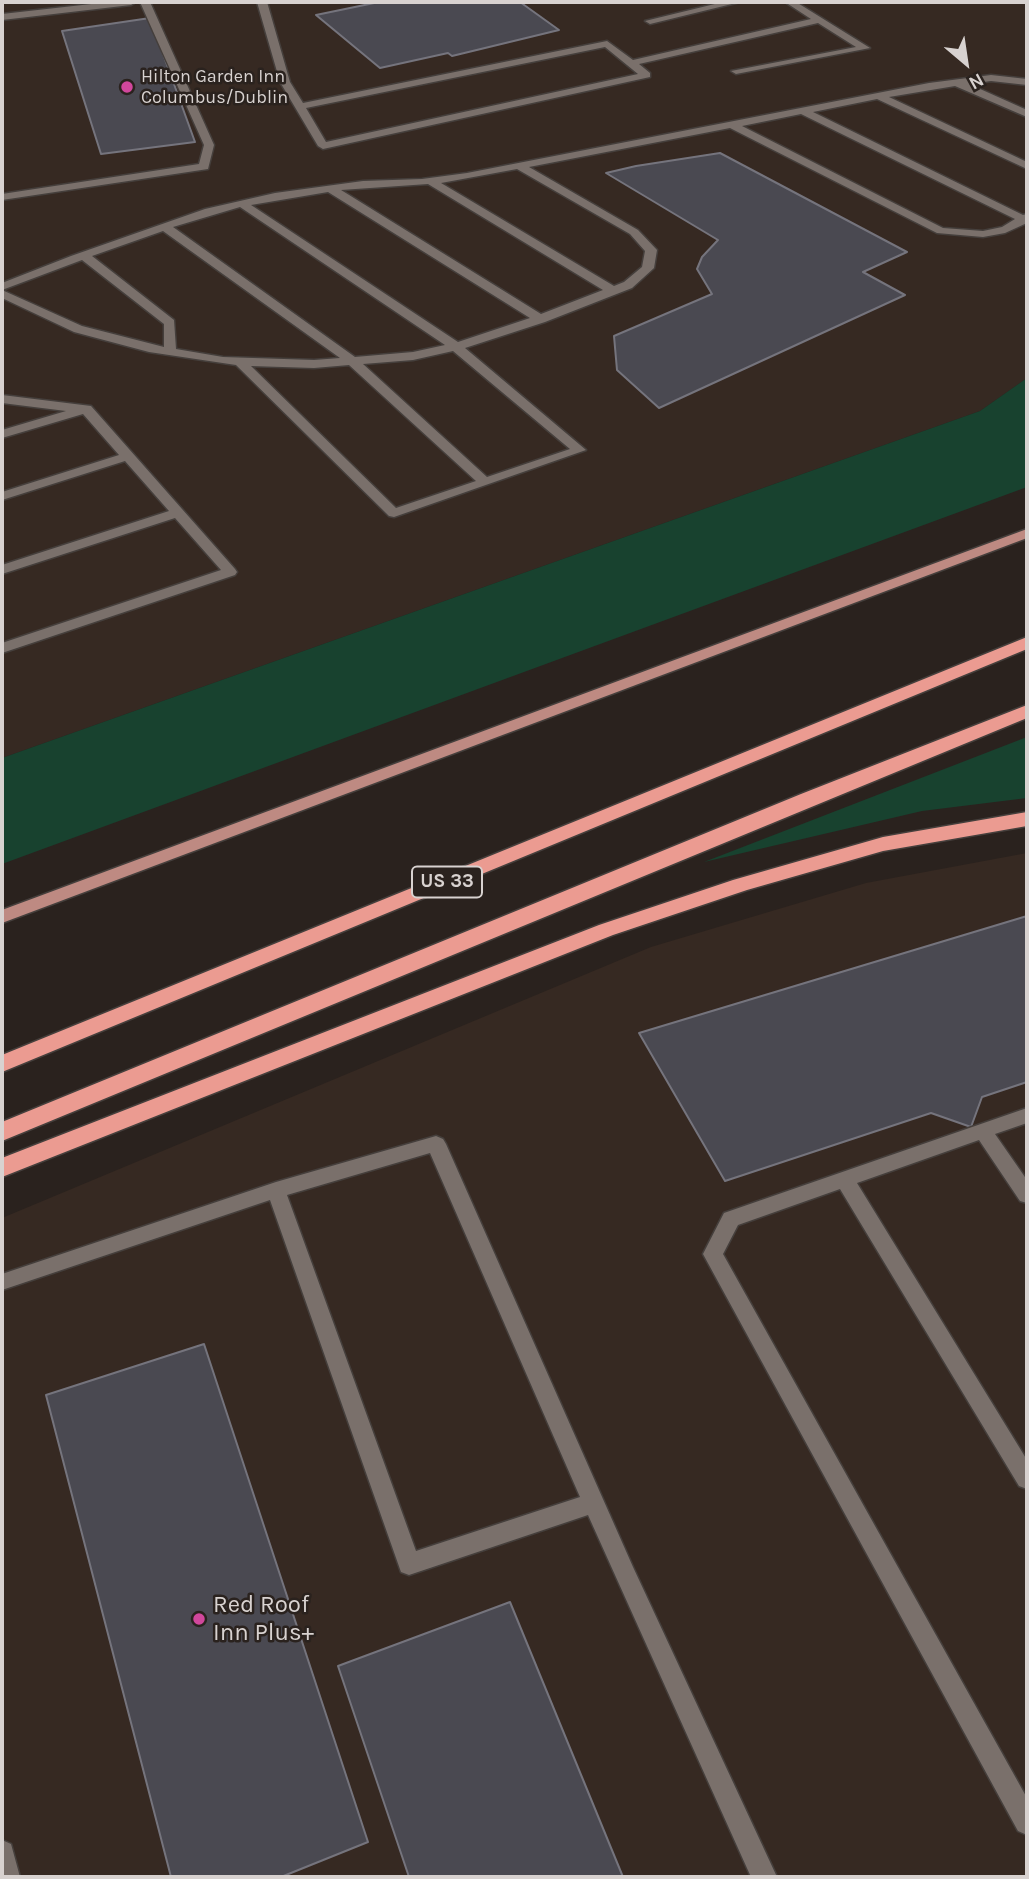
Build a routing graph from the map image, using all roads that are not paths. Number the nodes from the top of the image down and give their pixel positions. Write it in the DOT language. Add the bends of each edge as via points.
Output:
graph roads {
  1 [pos="131,2"];
  2 [pos="145,2"];
  3 [pos="262,2"];
  4 [pos="735,2"];
  5 [pos="790,2"];
  6 [pos="2,17"];
  7 [pos="820,20"];
  8 [pos="650,21"];
  9 [pos="631,63"];
  10 [pos="736,71"];
  11 [pos="1027,82"];
  12 [pos="958,83"];
  13 [pos="879,96"];
  14 [pos="299,107"];
  15 [pos="803,111"];
  16 [pos="1027,114"];
  17 [pos="731,124"];
  18 [pos="519,166"];
  19 [pos="1027,166"];
  20 [pos="430,181"];
  21 [pos="331,188"];
  22 [pos="2,197"];
  23 [pos="242,204"];
  24 [pos="1026,218"];
  25 [pos="164,227"];
  26 [pos="83,255"];
  27 [pos="2,287"];
  28 [pos="613,290"];
  29 [pos="2,295"];
  30 [pos="541,319"];
  31 [pos="455,346"];
  32 [pos="170,352"];
  33 [pos="352,361"];
  34 [pos="240,362"];
  35 [pos="2,399"];
  36 [pos="86,409"];
  37 [pos="2,434"];
  38 [pos="128,456"];
  39 [pos="485,482"];
  40 [pos="2,496"];
  41 [pos="177,513"];
  42 [pos="1027,533"];
  43 [pos="2,570"];
  44 [pos="1027,643"];
  45 [pos="2,648"];
  46 [pos="1027,711"];
  47 [pos="1027,819"];
  48 [pos="2,918"];
  49 [pos="2,1064"];
  50 [pos="1027,1115"];
  51 [pos="983,1131"];
  52 [pos="2,1132"];
  53 [pos="2,1168"];
  54 [pos="845,1180"];
  55 [pos="276,1190"];
  56 [pos="1027,1195"];
  57 [pos="2,1282"];
  58 [pos="1027,1479"];
  59 [pos="593,1503"];
  60 [pos="1027,1822"];
  61 [pos="2,1853"];
  62 [pos="7,1877"];
  63 [pos="764,1877"];
  1 -- 6 [label="lane"];
  2 -- 22 [label="lane" via="209,145 204,167"];
  3 -- 14 [label="lane" via="285,82"];
  4 -- 8 [label="lane"];
  5 -- 7 [label="lane"];
  7 -- 9 [label="lane"];
  7 -- 10 [label="lane" via="865,48"];
  9 -- 14 [label="lane" via="607,44"];
  9 -- 14 [label="lane" via="646,75 323,146"];
  11 -- 12 [label="lane" via="990,78"];
  12 -- 13 [label="lane"];
  12 -- 16 [label="lane"];
  13 -- 15 [label="lane"];
  13 -- 19 [label="lane"];
  15 -- 17 [label="lane"];
  15 -- 24 [label="lane"];
  17 -- 18 [label="lane"];
  17 -- 24 [label="lane" via="941,231 983,234 1005,230"];
  18 -- 20 [label="lane"];
  18 -- 28 [label="lane" via="634,232 651,250 648,268 628,285"];
  20 -- 21 [label="lane"];
  20 -- 28 [label="lane"];
  21 -- 23 [label="lane"];
  21 -- 30 [label="lane"];
  23 -- 25 [label="lane"];
  23 -- 31 [label="lane"];
  25 -- 26 [label="lane"];
  25 -- 33 [label="lane"];
  26 -- 27 [label="lane"];
  26 -- 32 [label="lane" via="170,323"];
  28 -- 30 [label="lane"];
  29 -- 32 [label="lane" via="78,329"];
  30 -- 31 [label="lane"];
  31 -- 33 [label="lane" via="413,356"];
  31 -- 39 [label="lane" via="579,450"];
  32 -- 34 [label="lane"];
  33 -- 34 [label="lane"];
  33 -- 39 [label="lane"];
  34 -- 39 [label="lane" via="394,513"];
  35 -- 36 [label="lane"];
  36 -- 37 [label="lane"];
  36 -- 38 [label="lane"];
  38 -- 40 [label="lane"];
  38 -- 41 [label="lane"];
  41 -- 43 [label="lane"];
  41 -- 45 [label="lane" via="230,572"];
  42 -- 48 [label="main road"];
  44 -- 49 [label="highway, US 33"];
  46 -- 52 [label="highway"];
  47 -- 53 [label="highway" via="883,844 606,930"];
  50 -- 51 [label="lane"];
  51 -- 54 [label="lane"];
  51 -- 56 [label="lane"];
  54 -- 58 [label="lane"];
  54 -- 60 [label="lane" via="731,1219 713,1254"];
  55 -- 57 [label="lane"];
  55 -- 59 [label="lane" via="436,1144"];
  55 -- 59 [label="lane" via="409,1564"];
  59 -- 63 [label="lane"];
  61 -- 62 [label="lane"];
}
